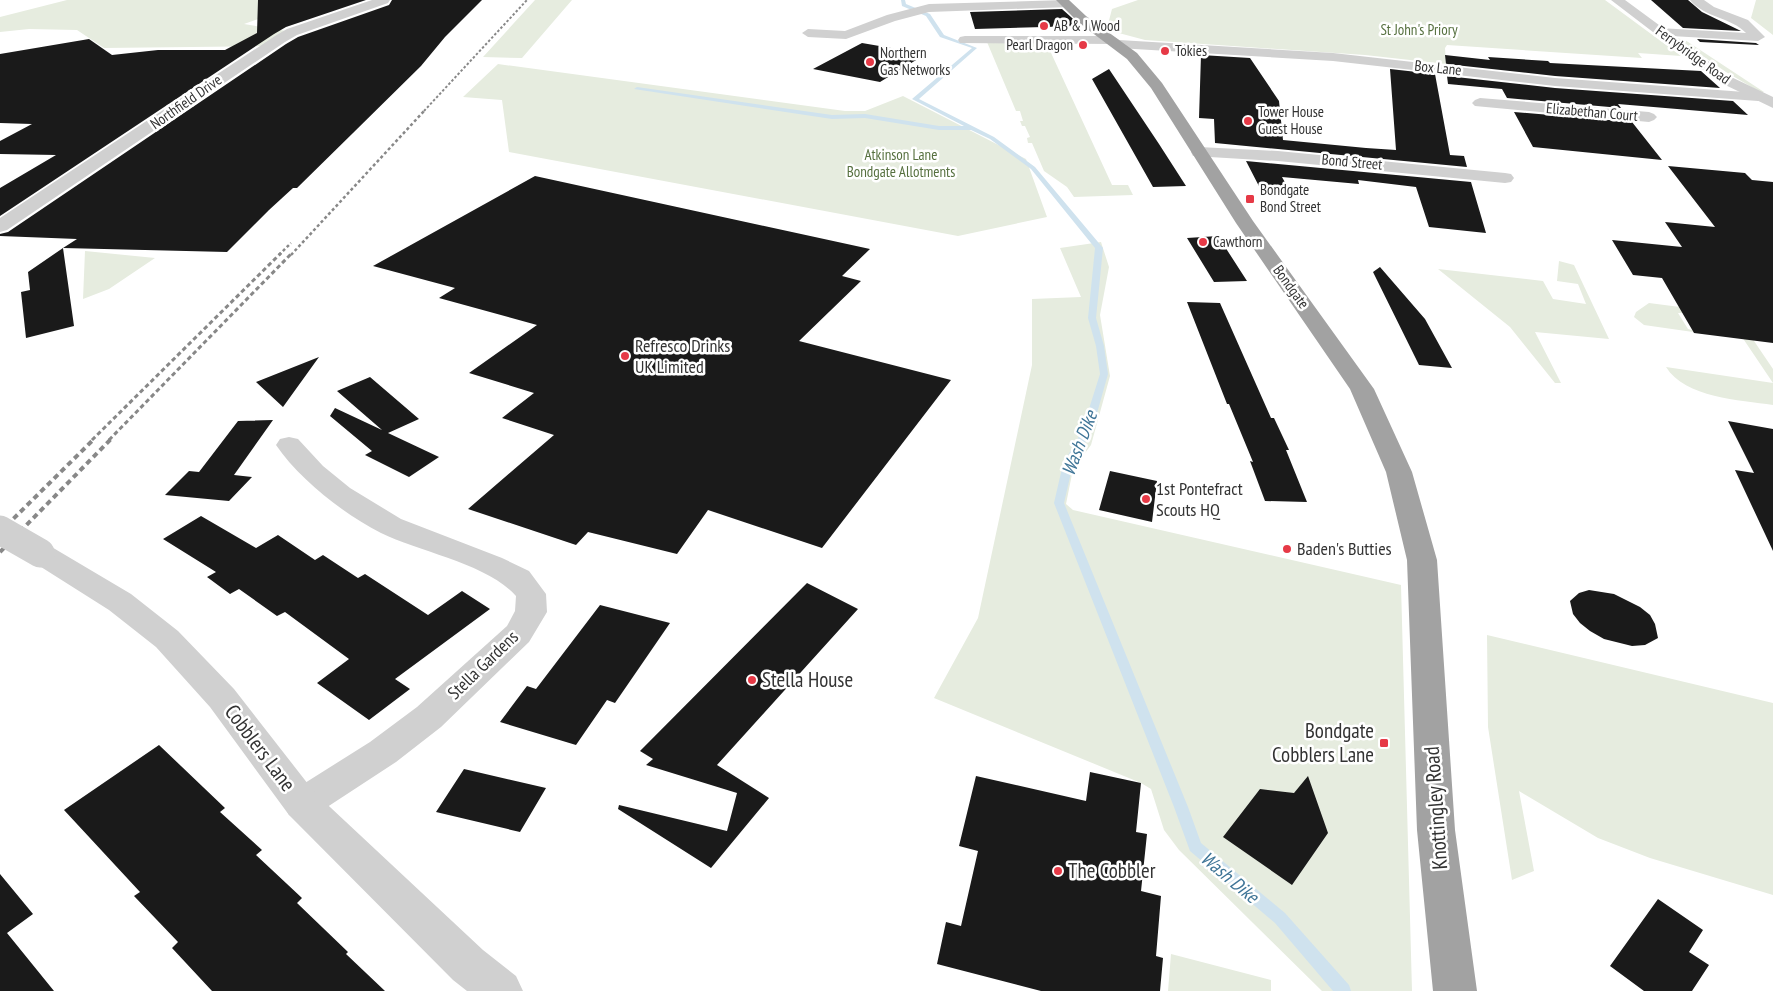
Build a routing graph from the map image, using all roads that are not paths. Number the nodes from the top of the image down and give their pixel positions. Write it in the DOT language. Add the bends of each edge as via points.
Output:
graph roads {
  1 [pos="384,0"];
  2 [pos="1617,0"];
  3 [pos="1696,0"];
  4 [pos="1064,2"];
  5 [pos="1659,32"];
  6 [pos="808,33"];
  7 [pos="965,40"];
  8 [pos="1115,42"];
  9 [pos="1521,78"];
  10 [pos="1758,97"];
  11 [pos="1480,103"];
  12 [pos="1773,103"];
  13 [pos="1535,106"];
  14 [pos="1649,117"];
  15 [pos="1199,152"];
  16 [pos="1505,178"];
  17 [pos="0,226"];
  18 [pos="289,445"];
  19 [pos="0,530"];
  20 [pos="1426,624"];
  21 [pos="302,804"];
  22 [pos="502,991"];
  23 [pos="1455,991"];
  1 -- 17 [label="street, Northfield Drive" via="280,39"];
  2 -- 5 [label="street, Ferrybridge Road"];
  3 -- 5 [label="street" via="1710,10 1744,23 1762,39"];
  4 -- 6 [label="street" via="915,11 846,35"];
  4 -- 8 [label="highway, Bondgate"];
  5 -- 10 [label="street, Ferrybridge Road" via="1722,78"];
  7 -- 8 [label="street, Box Lane"];
  8 -- 9 [label="street, Box Lane" via="1333,57"];
  8 -- 15 [label="highway, Bondgate" via="1157,86"];
  9 -- 10 [label="street, Box Lane"];
  9 -- 13 [label="street, Elizabethan Court"];
  10 -- 12 [label="street, Ferrybridge Road"];
  11 -- 13 [label="street, Elizabethan Court"];
  13 -- 14 [label="street, Elizabethan Court"];
  15 -- 16 [label="street, Bond Street" via="1288,156"];
  15 -- 20 [label="highway, Bondgate" via="1362,389 1399,472 1422,560"];
  18 -- 21 [label="street, Stella Gardens" via="340,494 391,526 492,565 518,579 530,594 531,612 518,634 429,718"];
  19 -- 21 [label="street, Cobblers Lane, bridge" via="120,602 167,639 222,698"];
  20 -- 23 [label="highway, Knottingley Road" via="1436,830"];
  21 -- 22 [label="street, Cobblers Lane" via="468,965"];
}
